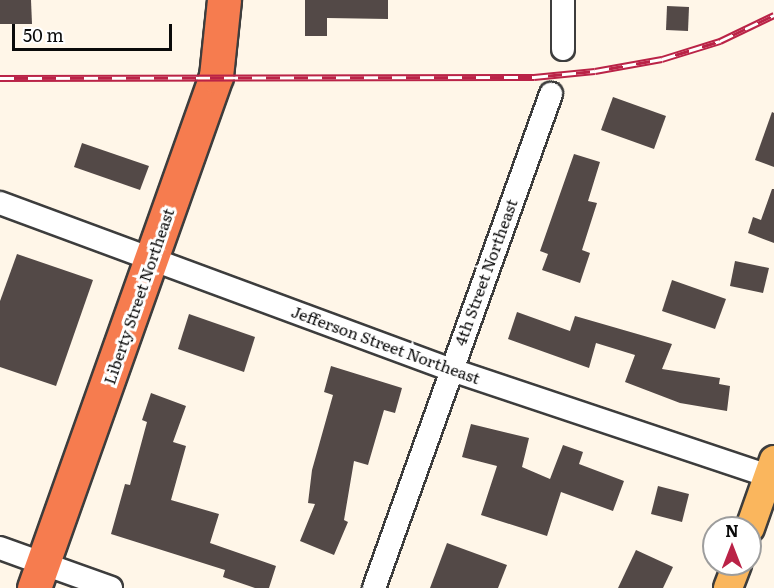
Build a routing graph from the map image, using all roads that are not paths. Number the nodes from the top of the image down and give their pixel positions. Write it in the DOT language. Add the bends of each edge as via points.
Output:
graph roads {
  1 [pos="224,0"];
  2 [pos="563,0"];
  3 [pos="563,49"];
  4 [pos="551,93"];
  5 [pos="0,203"];
  6 [pos="152,257"];
  7 [pos="449,369"];
  8 [pos="772,471"];
  9 [pos="755,516"];
  10 [pos="0,548"];
  11 [pos="39,576"];
  12 [pos="111,588"];
  13 [pos="374,588"];
  1 -- 6 [label="highway, Liberty Street Northeast" via="216,76"];
  2 -- 3 [label="street"];
  4 -- 7 [label="street, 4th Street Northeast"];
  5 -- 6 [label="street, Jefferson Street Northeast"];
  6 -- 7 [label="street, Jefferson Street Northeast"];
  6 -- 11 [label="highway, Liberty Street Northeast"];
  7 -- 8 [label="street, Jefferson Street Northeast"];
  7 -- 13 [label="street, 4th Street Northeast"];
  8 -- 9 [label="main road"];
  10 -- 11 [label="street"];
  11 -- 12 [label="street"];
}
